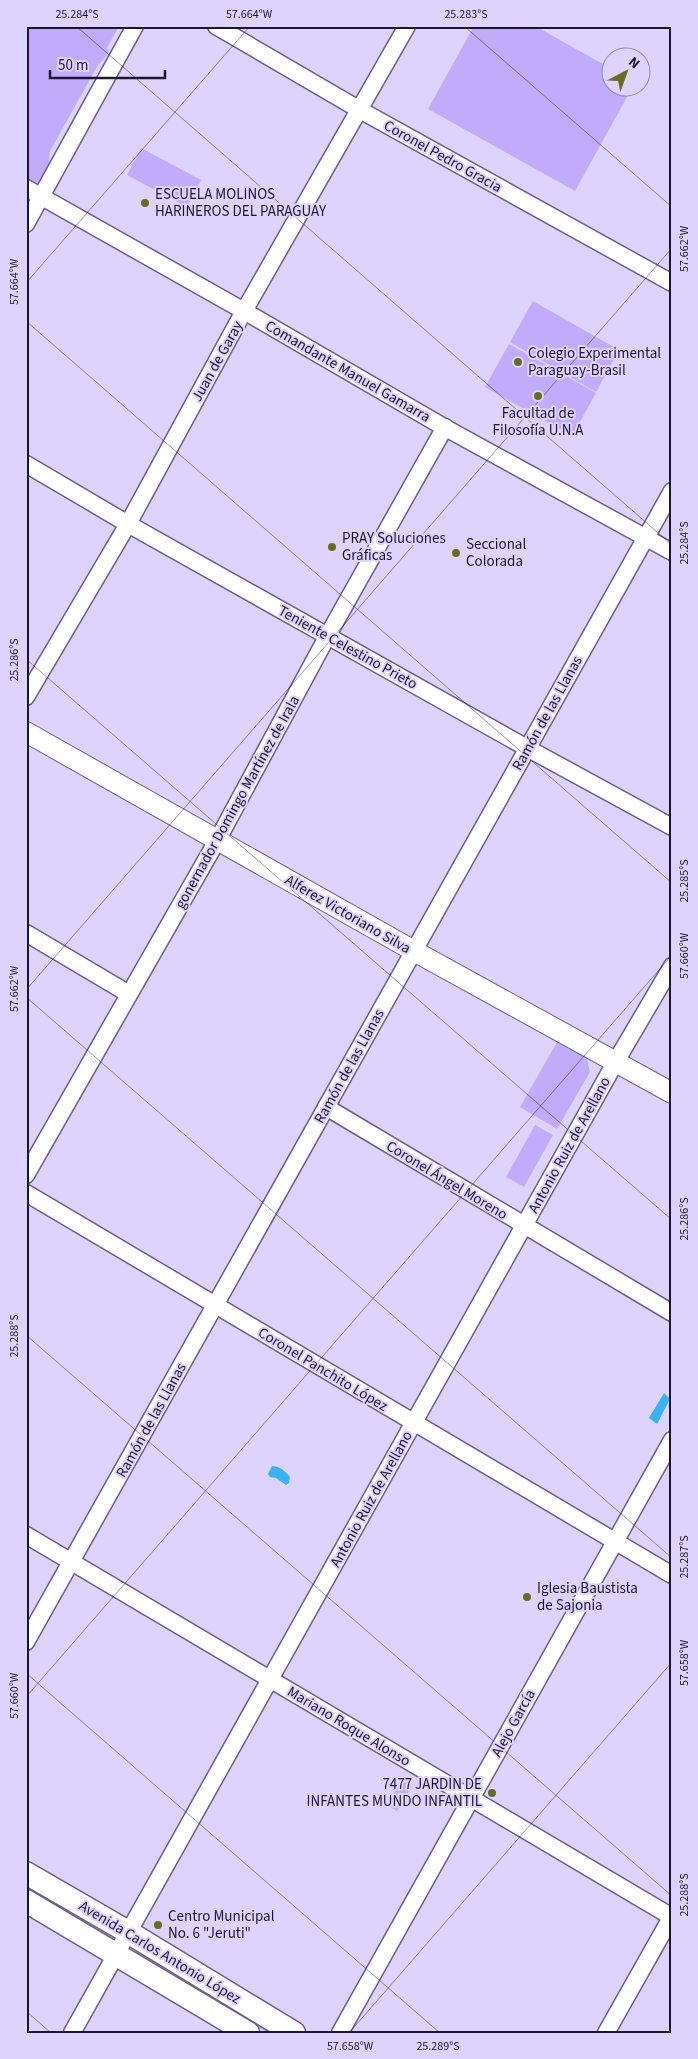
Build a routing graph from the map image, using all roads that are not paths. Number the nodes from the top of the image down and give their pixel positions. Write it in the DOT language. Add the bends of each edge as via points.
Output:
graph roads {
  1 [pos="135,26"];
  2 [pos="216,26"];
  3 [pos="407,26"];
  4 [pos="360,110"];
  5 [pos="26,188"];
  6 [pos="42,197"];
  7 [pos="26,224"];
  8 [pos="672,283"];
  9 [pos="244,311"];
  10 [pos="445,427"];
  11 [pos="26,464"];
  12 [pos="672,491"];
  13 [pos="128,524"];
  14 [pos="646,537"];
  15 [pos="672,552"];
  16 [pos="328,635"];
  17 [pos="26,697"];
  18 [pos="26,732"];
  19 [pos="527,748"];
  20 [pos="672,827"];
  21 [pos="218,839"];
  22 [pos="26,933"];
  23 [pos="414,951"];
  24 [pos="672,966"];
  25 [pos="128,994"];
  26 [pos="615,1062"];
  27 [pos="672,1093"];
  28 [pos="326,1107"];
  29 [pos="26,1175"];
  30 [pos="26,1193"];
  31 [pos="524,1225"];
  32 [pos="215,1305"];
  33 [pos="672,1313"];
  34 [pos="414,1422"];
  35 [pos="672,1440"];
  36 [pos="26,1535"];
  37 [pos="615,1542"];
  38 [pos="72,1562"];
  39 [pos="672,1576"];
  40 [pos="26,1642"];
  41 [pos="270,1679"];
  42 [pos="471,1798"];
  43 [pos="26,1873"];
  44 [pos="26,1901"];
  45 [pos="672,1916"];
  46 [pos="128,1932"];
  47 [pos="116,1954"];
  48 [pos="72,2033"];
  49 [pos="248,2033"];
  50 [pos="294,2033"];
  51 [pos="340,2033"];
  52 [pos="606,2033"];
  1 -- 6 [label="street"];
  2 -- 4 [label="street, Coronel Pedro Gracia"];
  3 -- 4 [label="street, Juan de Garay"];
  4 -- 8 [label="street, Coronel Pedro Gracia"];
  4 -- 9 [label="street, Juan de Garay"];
  5 -- 6 [label="street, Comandante Manuel Gamarra"];
  6 -- 7 [label="street"];
  6 -- 9 [label="street, Comandante Manuel Gamarra"];
  9 -- 10 [label="street, Comandante Manuel Gamarra"];
  9 -- 13 [label="street, Juan de Garay"];
  10 -- 14 [label="street, Comandante Manuel Gamarra"];
  10 -- 16 [label="street, gonernador Domingo Martínez de Irala"];
  11 -- 13 [label="street, Teniente Celestino Prieto"];
  12 -- 14 [label="street, Ramón de las Llanas"];
  13 -- 16 [label="street, Teniente Celestino Prieto"];
  13 -- 17 [label="street, Juan de Garay"];
  14 -- 15 [label="street, Comandante Manuel Gamarra"];
  14 -- 19 [label="street, Ramón de las Llanas"];
  16 -- 19 [label="street, Teniente Celestino Prieto"];
  16 -- 21 [label="street, gonernador Domingo Martínez de Irala"];
  18 -- 21 [label="street, Alferez Victoriano Silva"];
  19 -- 20 [label="street, Teniente Celestino Prieto"];
  19 -- 23 [label="street, Ramón de las Llanas"];
  21 -- 23 [label="street, Alferez Victoriano Silva"];
  21 -- 25 [label="street, gonernador Domingo Martínez de Irala"];
  22 -- 25 [label="street"];
  23 -- 26 [label="street, Alferez Victoriano Silva"];
  23 -- 28 [label="street, Ramón de las Llanas"];
  24 -- 26 [label="street, Antonio Ruiz de Arellano"];
  25 -- 29 [label="street, gonernador Domingo Martínez de Irala"];
  26 -- 27 [label="street, Alferez Victoriano Silva"];
  26 -- 31 [label="street, Antonio Ruiz de Arellano"];
  28 -- 31 [label="street, Coronel Ángel Moreno"];
  28 -- 32 [label="street, Ramón de las Llanas"];
  30 -- 32 [label="street, Coronel Panchito López"];
  31 -- 33 [label="street, Coronel Ángel Moreno"];
  31 -- 34 [label="street, Antonio Ruiz de Arellano"];
  32 -- 34 [label="street, Coronel Panchito López"];
  32 -- 38 [label="street, Ramón de las Llanas"];
  34 -- 37 [label="street, Coronel Panchito López"];
  34 -- 41 [label="street, Antonio Ruiz de Arellano"];
  35 -- 37 [label="street, Alejo García"];
  36 -- 38 [label="street, Mariano Roque Alonso"];
  37 -- 39 [label="street, Coronel Panchito López"];
  37 -- 42 [label="street, Alejo García"];
  38 -- 40 [label="street, Ramón de las Llanas"];
  38 -- 41 [label="street, Mariano Roque Alonso"];
  41 -- 42 [label="street, Mariano Roque Alonso"];
  41 -- 46 [label="street, Antonio Ruiz de Arellano"];
  42 -- 45 [label="street, Mariano Roque Alonso"];
  42 -- 51 [label="street, Alejo García"];
  43 -- 46 [label="main road, Avenida Carlos Antonio López"];
  44 -- 47 [label="main road, Avenida Carlos Antonio López"];
  45 -- 52 [label="street"];
  46 -- 47 [label="street, Antonio Ruiz de Arellano"];
  46 -- 50 [label="main road, Avenida Carlos Antonio López"];
  47 -- 48 [label="street, Antonio Ruiz de Arellano"];
  47 -- 49 [label="main road, Avenida Carlos Antonio López"];
}
